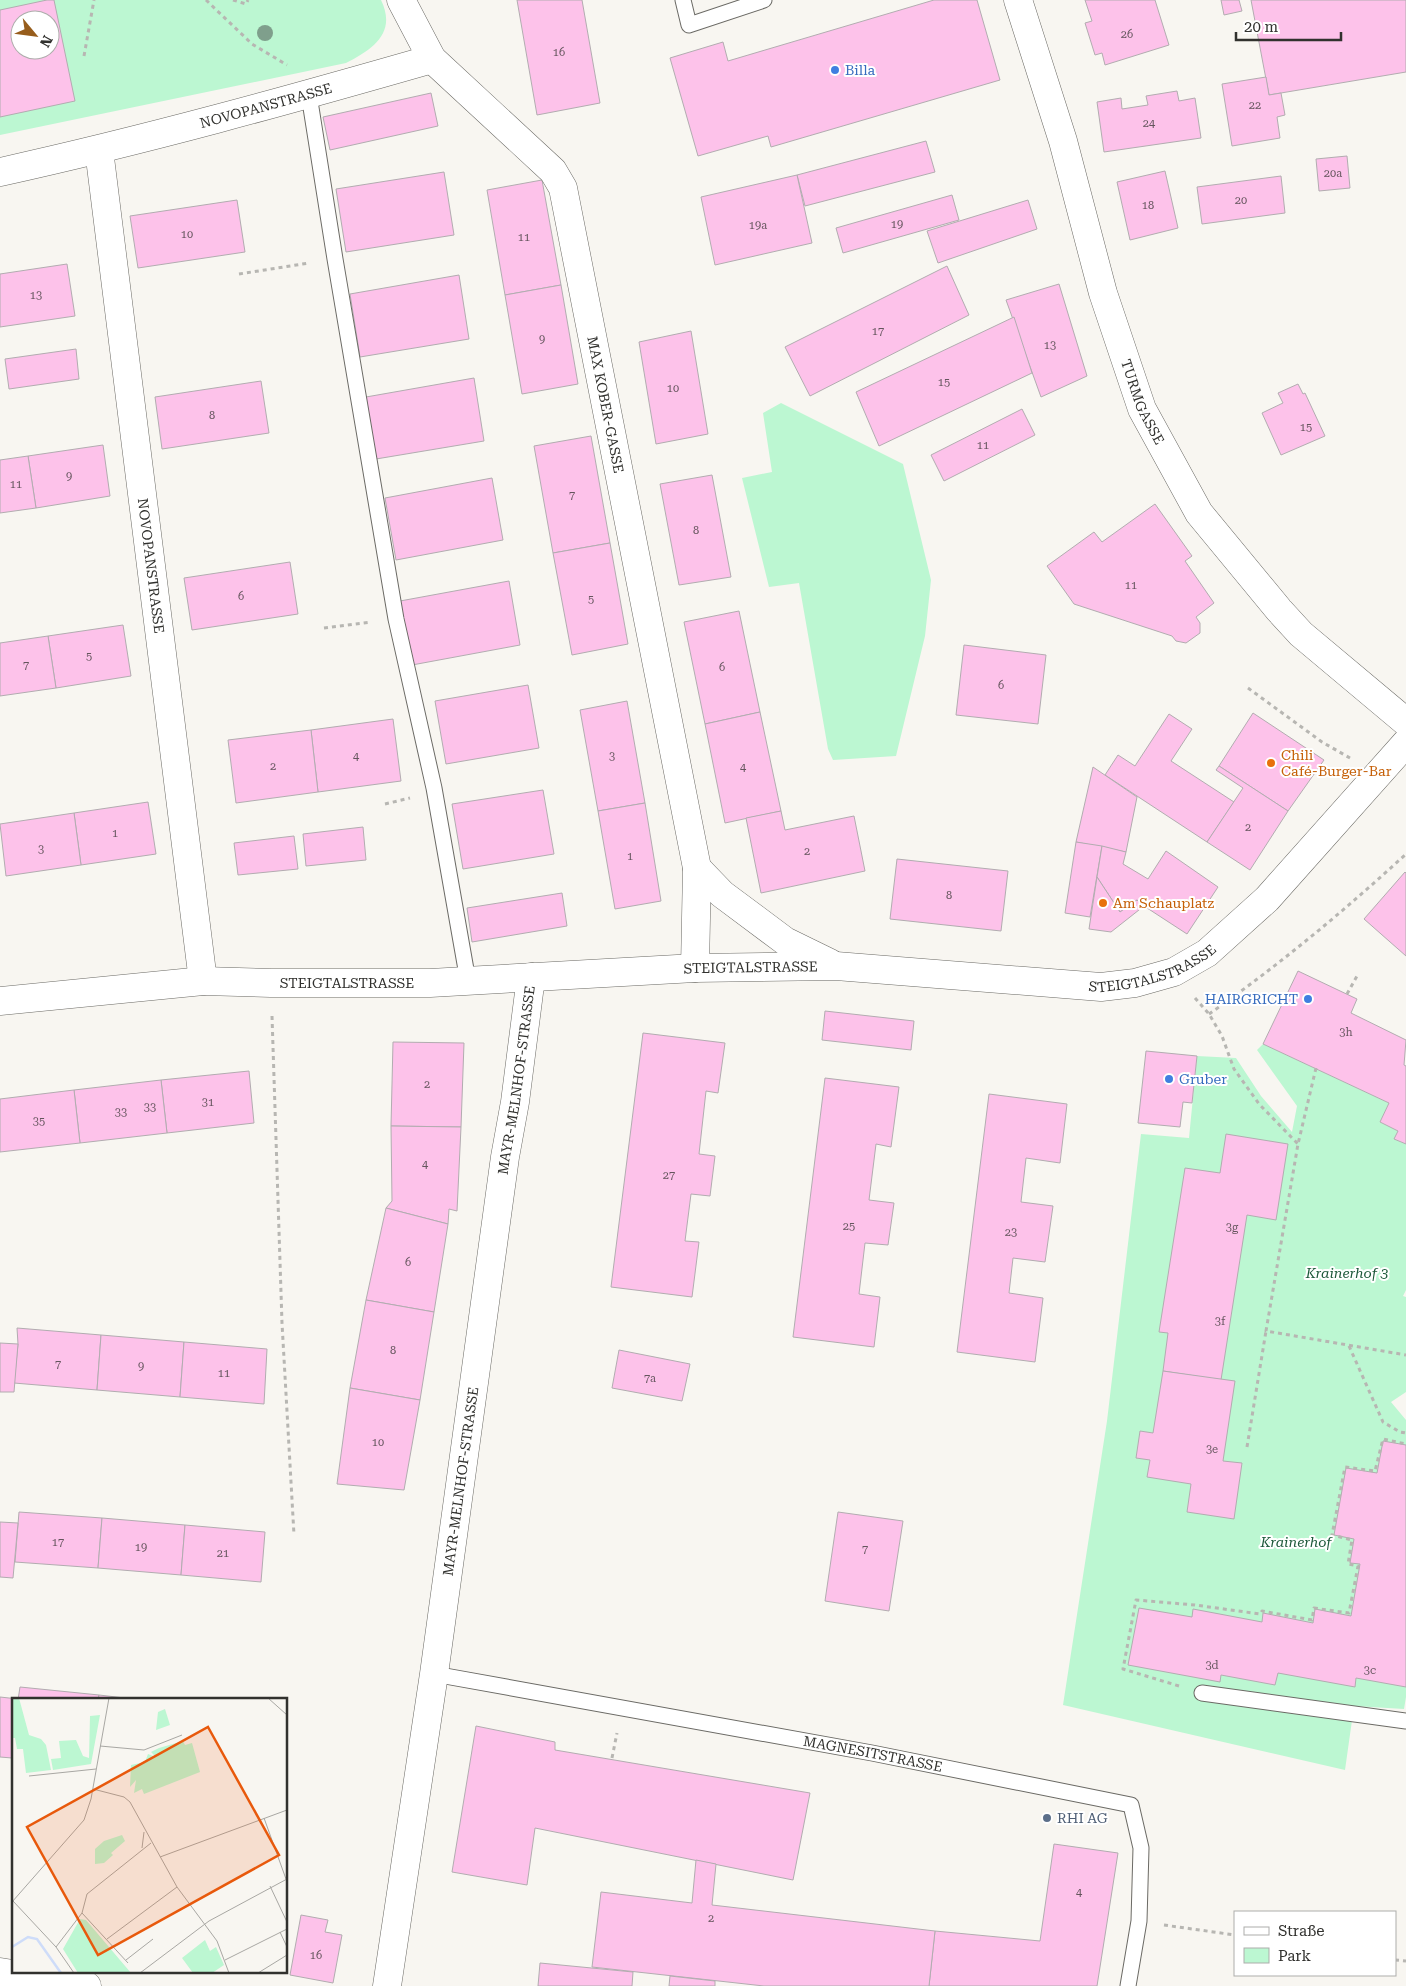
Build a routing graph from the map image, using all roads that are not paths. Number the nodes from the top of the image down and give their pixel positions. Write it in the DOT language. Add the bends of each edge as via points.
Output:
graph roads {
  1 [pos="401,0"];
  2 [pos="683,0"];
  3 [pos="764,0"];
  4 [pos="1018,0"];
  5 [pos="432,59"];
  6 [pos="309,95"];
  7 [pos="99,150"];
  8 [pos="0,172"];
  9 [pos="1406,722"];
  10 [pos="1406,743"];
  11 [pos="697,868"];
  12 [pos="836,966"];
  13 [pos="694,968"];
  14 [pos="531,977"];
  15 [pos="203,981"];
  16 [pos="468,981"];
  17 [pos="0,1001"];
  18 [pos="434,1674"];
  19 [pos="1202,1693"];
  20 [pos="1406,1721"];
  21 [pos="12,1974"];
  22 [pos="87,1986"];
  23 [pos="388,1986"];
  24 [pos="1128,1986"];
  1 -- 5 [label="street, MAX KOBER-GASSE"];
  2 -- 3 [label="lane" via="689,25"];
  4 -- 9 [label="street, TURMGASSE" via="1063,140 1103,293 1142,409 1199,513 1279,610 1308,640"];
  5 -- 6 [label="street, NOVOPANSTRASSE"];
  5 -- 11 [label="street, MAX KOBER-GASSE" via="553,171 563,188"];
  6 -- 7 [label="street, NOVOPANSTRASSE"];
  6 -- 16 [label="lane" via="396,619 434,788"];
  7 -- 8 [label="street, NOVOPANSTRASSE"];
  7 -- 15 [label="street, NOVOPANSTRASSE"];
  10 -- 12 [label="street, STEIGTALSTRASSE" via="1267,899 1207,953 1174,972 1134,983 1101,987"];
  11 -- 12 [label="street" via="722,894 785,941"];
  11 -- 13 [label="street, MAX KOBER-GASSE"];
  12 -- 13 [label="street, STEIGTALSTRASSE"];
  13 -- 14 [label="street, STEIGTALSTRASSE"];
  14 -- 16 [label="street, STEIGTALSTRASSE"];
  14 -- 18 [label="street, MAYR-MELNHOF-STRASSE"];
  15 -- 16 [label="street, STEIGTALSTRASSE" via="271,984"];
  15 -- 17 [label="street, STEIGTALSTRASSE"];
  18 -- 23 [label="street, MAYR-MELNHOF-STRASSE"];
  18 -- 24 [label="lane, MAGNESITSTRASSE" via="872,1753 1131,1805 1141,1848 1139,1921"];
  19 -- 20 [label="lane"];
  21 -- 22 [label="street"];
}
